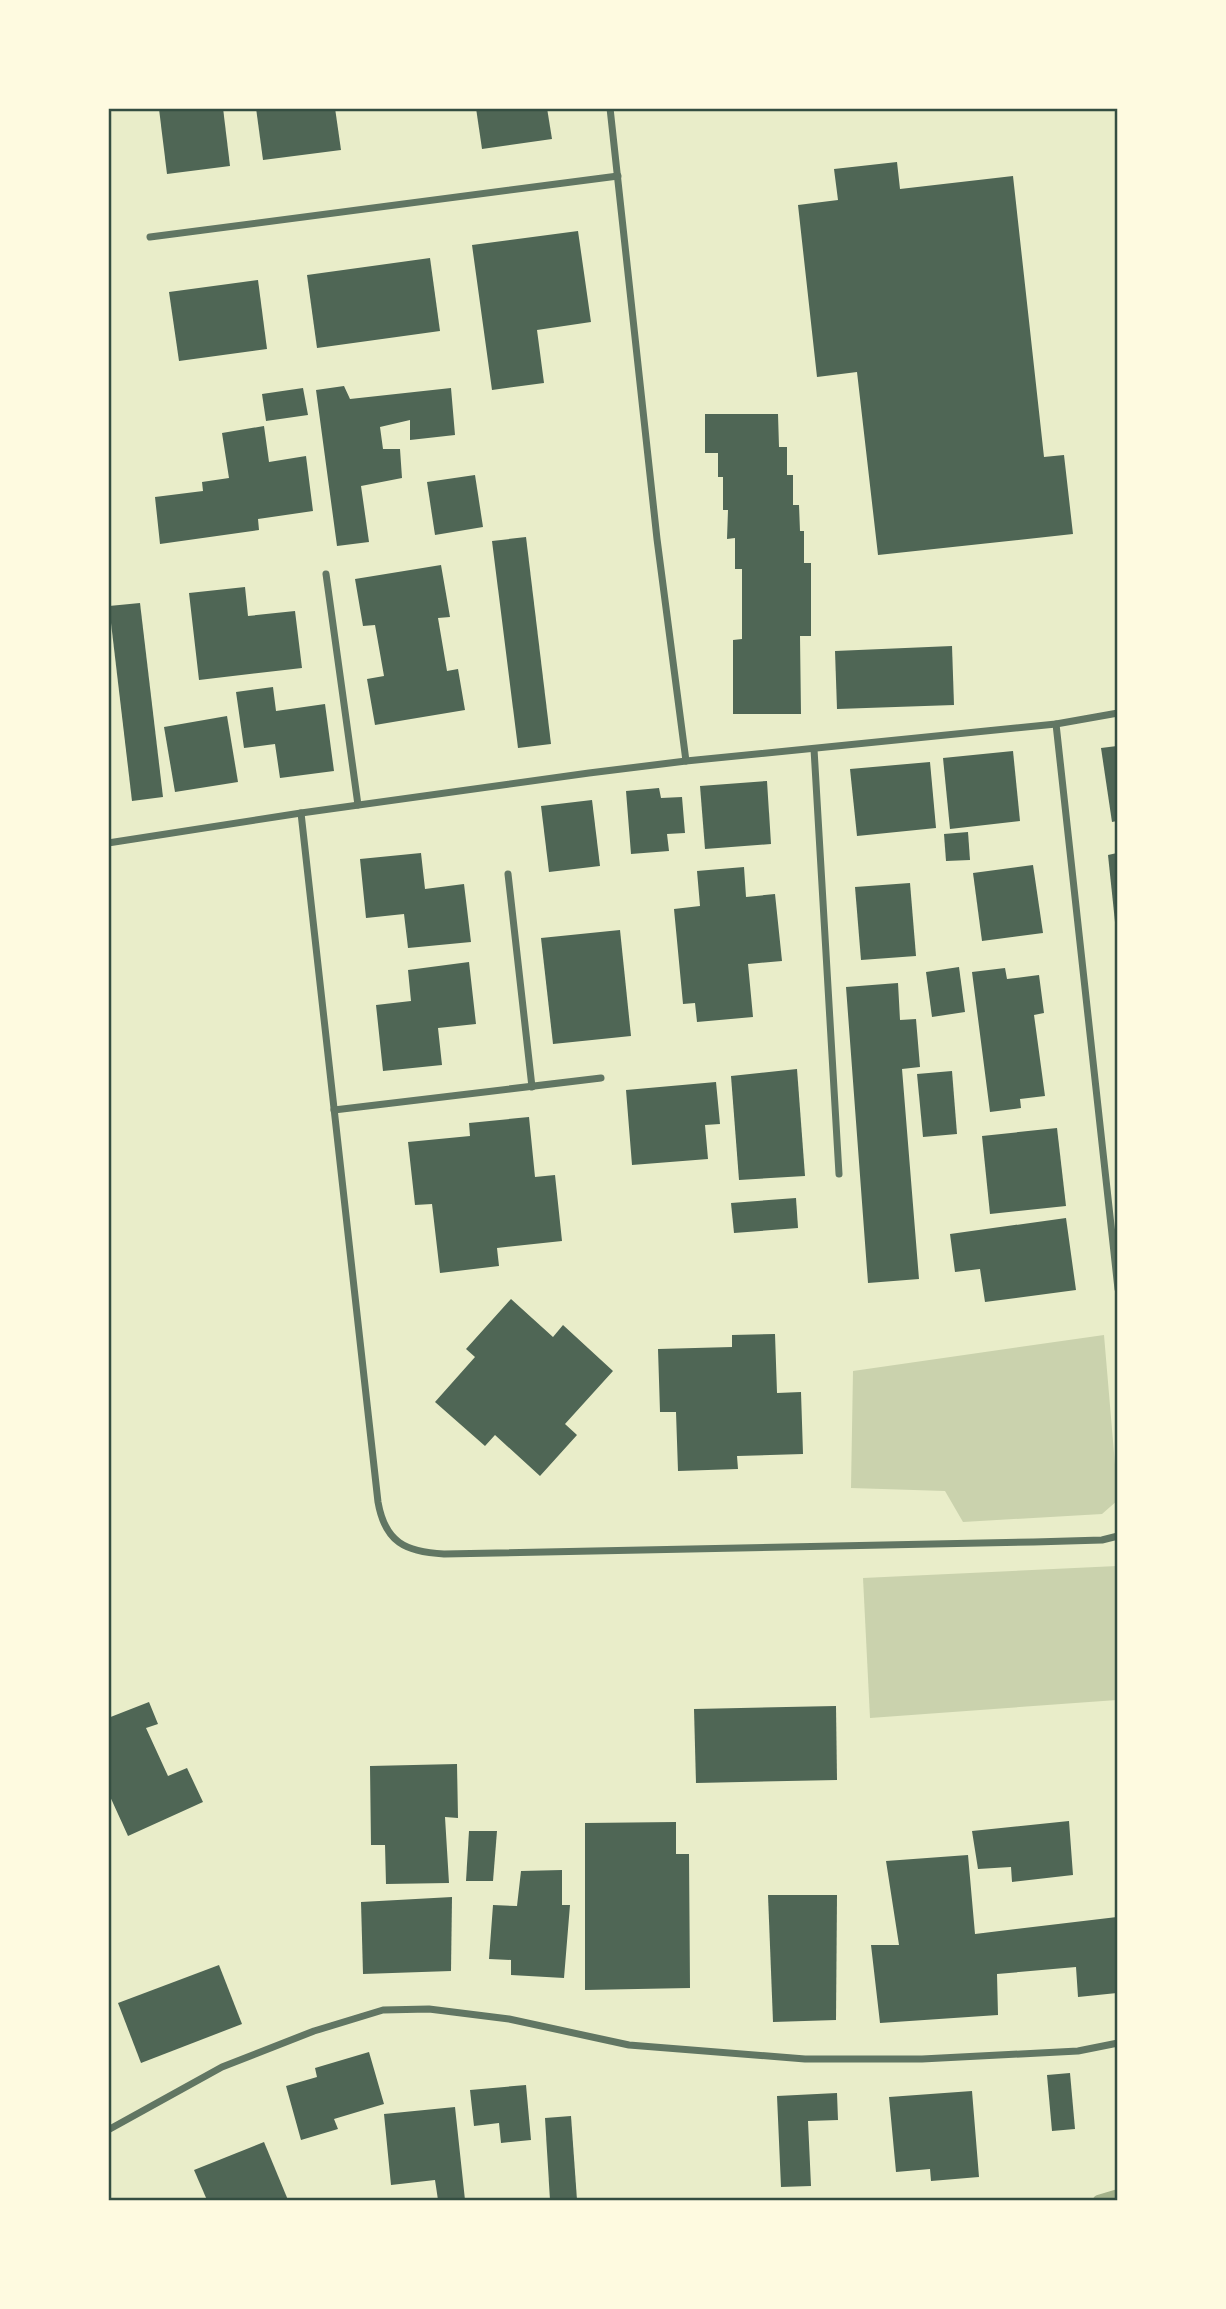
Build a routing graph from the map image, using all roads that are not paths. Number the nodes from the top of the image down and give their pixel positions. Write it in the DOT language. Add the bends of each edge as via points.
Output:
graph roads {
  1 [pos="610,108"];
  2 [pos="618,176"];
  3 [pos="150,237"];
  4 [pos="326,574"];
  5 [pos="1118,713"];
  6 [pos="1056,724"];
  7 [pos="814,749"];
  8 [pos="686,761"];
  9 [pos="358,805"];
  10 [pos="301,813"];
  11 [pos="108,844"];
  12 [pos="508,874"];
  13 [pos="601,1078"];
  14 [pos="532,1087"];
  15 [pos="334,1110"];
  16 [pos="839,1174"];
  17 [pos="1118,1289"];
  18 [pos="1118,1536"];
  19 [pos="1118,2043"];
  20 [pos="108,2130"];
  1 -- 2 [label="street"];
  2 -- 3 [label="street"];
  2 -- 8 [label="street"];
  4 -- 9 [label="street"];
  5 -- 6 [label="street"];
  6 -- 7 [label="street"];
  6 -- 17 [label="street"];
  7 -- 8 [label="street"];
  7 -- 16 [label="street"];
  8 -- 9 [label="street"];
  9 -- 10 [label="street"];
  10 -- 11 [label="street"];
  10 -- 15 [label="street"];
  12 -- 14 [label="street"];
  13 -- 14 [label="street"];
  14 -- 15 [label="street"];
  15 -- 18 [label="street" via="379,1510 388,1532 412,1551 512,1553"];
  19 -- 20 [label="street" via="1078,2050 922,2059 806,2059 629,2045 509,2019 429,2008 383,2010 222,2067"];
}
